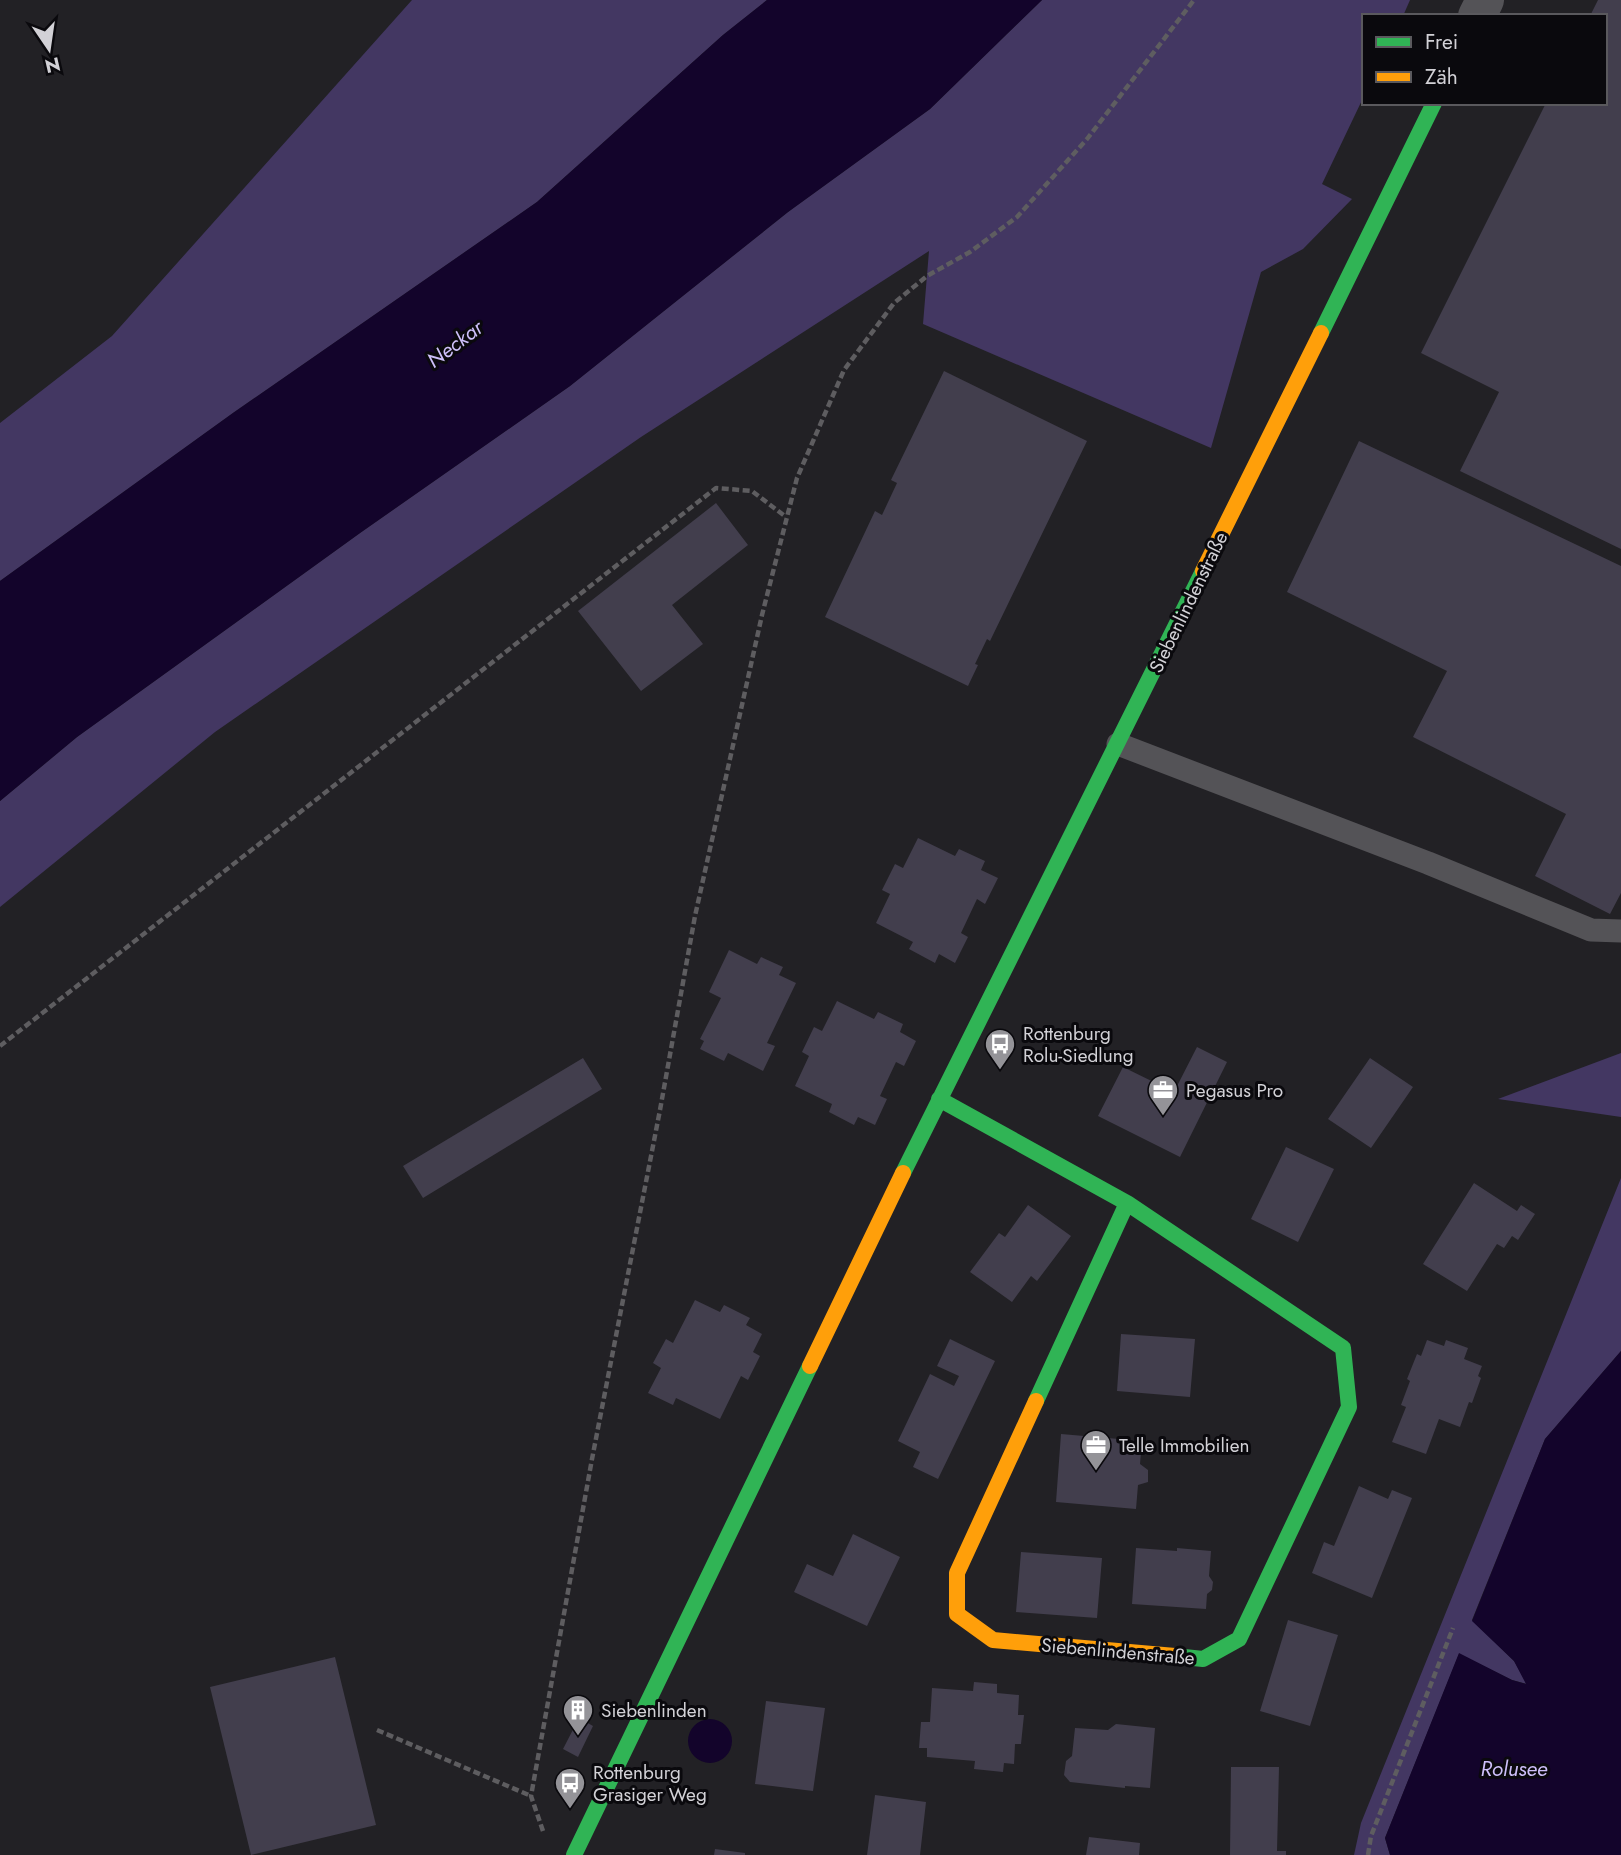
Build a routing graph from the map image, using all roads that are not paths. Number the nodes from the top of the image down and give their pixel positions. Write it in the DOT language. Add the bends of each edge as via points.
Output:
graph roads {
  1 [pos="1433,105"];
  2 [pos="1118,744"];
  3 [pos="1621,931"];
  4 [pos="939,1099"];
  5 [pos="1127,1203"];
  6 [pos="574,1855"];
  1 -- 2 [label="street, Siebenlindenstraße"];
  2 -- 3 [label="lane" via="1591,930"];
  2 -- 4 [label="street, Siebenlindenstraße"];
  4 -- 5 [label="street, Siebenlindenstraße"];
  4 -- 6 [label="street, Siebenlindenstraße"];
  5 -- 5 [label="street, Siebenlindenstraße" via="1343,1348 1349,1407 1239,1639 1203,1659 993,1640 957,1615 957,1573"];
}
